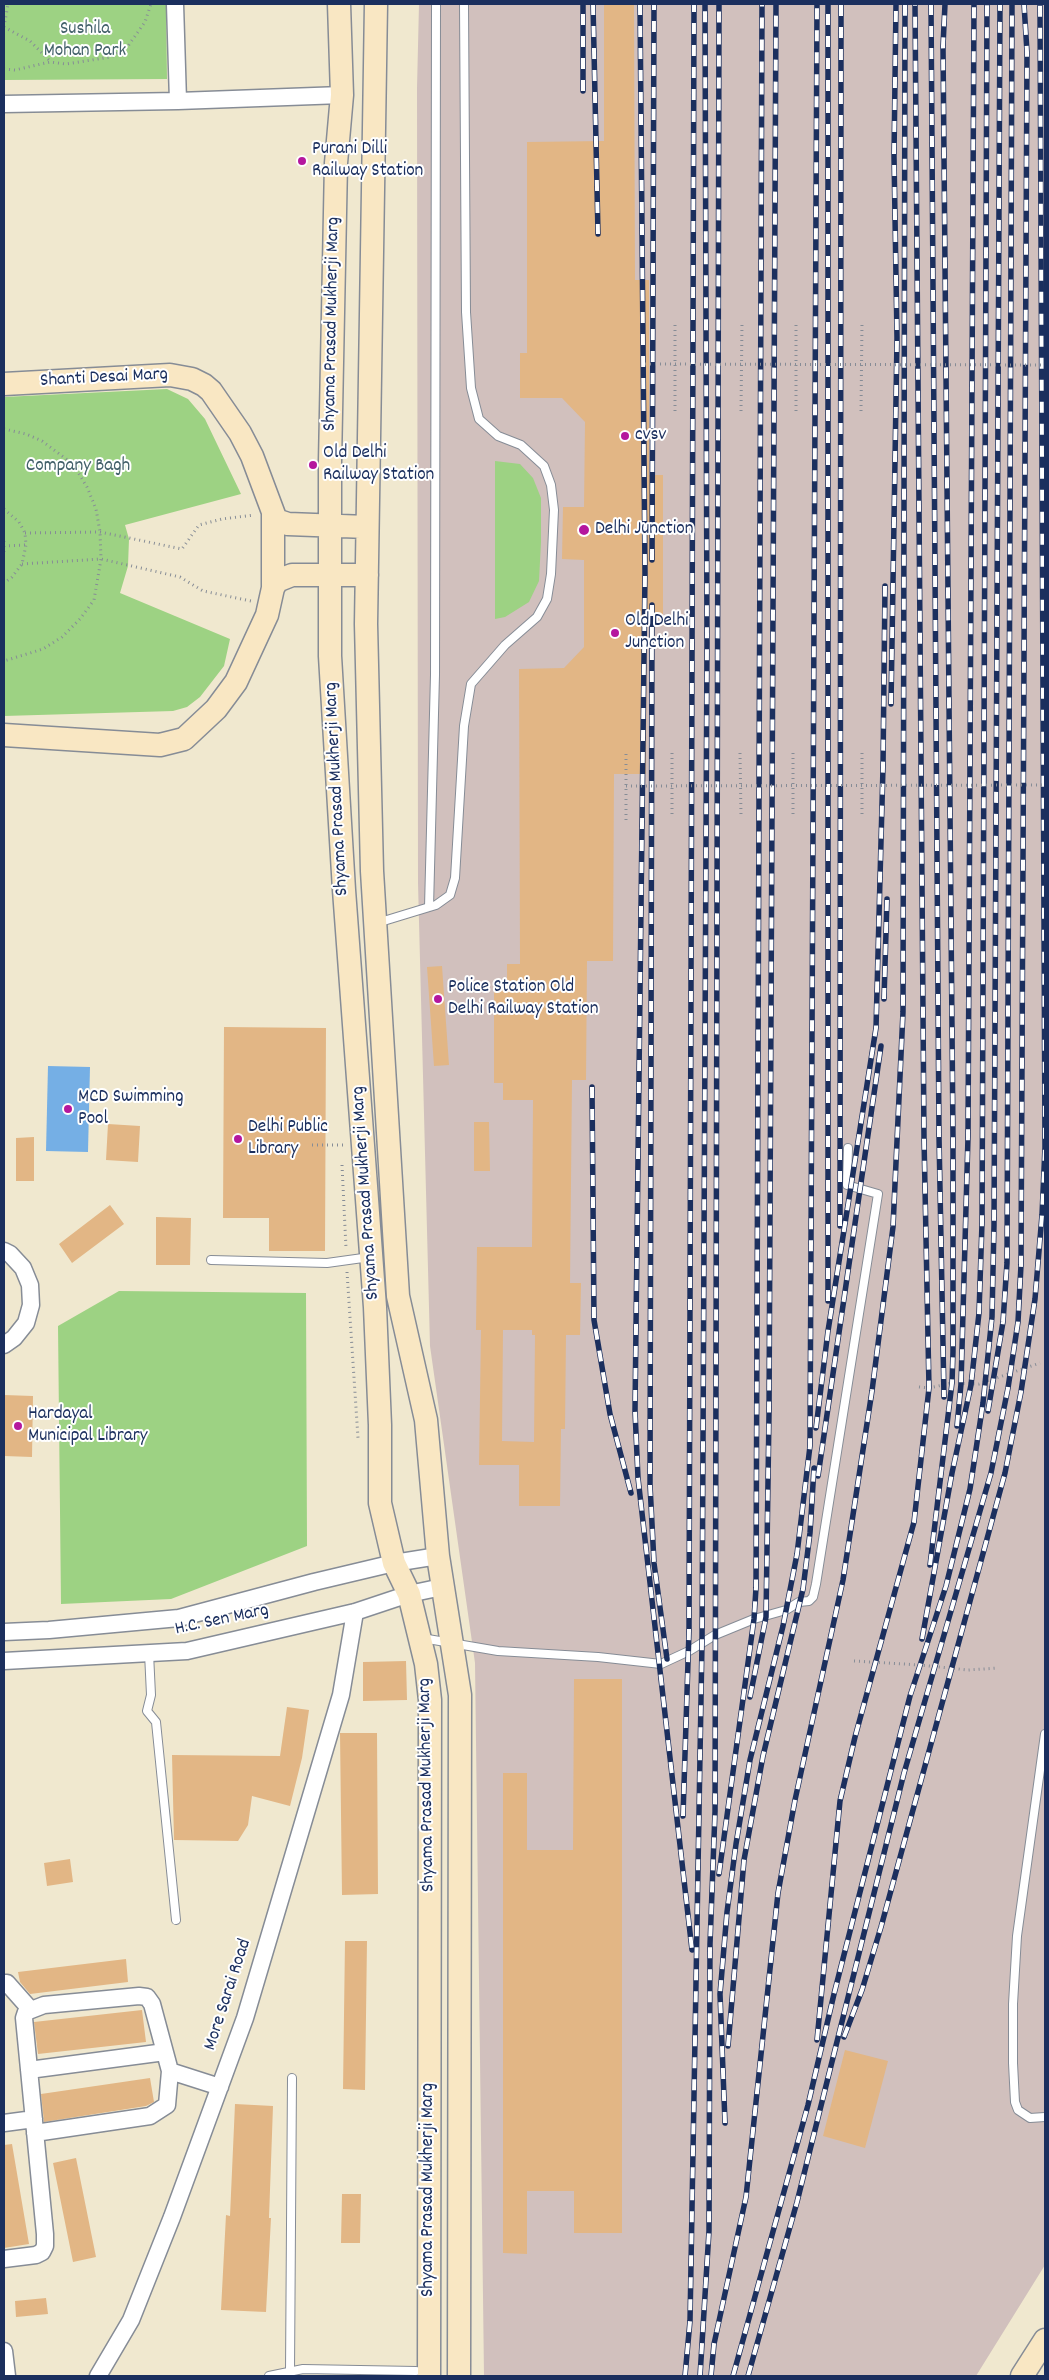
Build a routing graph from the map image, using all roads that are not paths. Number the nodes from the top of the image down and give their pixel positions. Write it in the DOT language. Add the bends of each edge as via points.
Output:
graph roads {
  1 [pos="175,4"];
  2 [pos="339,4"];
  3 [pos="376,4"];
  4 [pos="436,4"];
  5 [pos="464,4"];
  6 [pos="342,95"];
  7 [pos="178,101"];
  8 [pos="4,104"];
  9 [pos="4,384"];
  10 [pos="273,514"];
  11 [pos="331,526"];
  12 [pos="367,527"];
  13 [pos="367,574"];
  14 [pos="331,575"];
  15 [pos="271,594"];
  16 [pos="4,735"];
  17 [pos="429,907"];
  18 [pos="376,924"];
  19 [pos="848,1148"];
  20 [pos="4,1251"];
  21 [pos="370,1256"];
  22 [pos="210,1260"];
  23 [pos="4,1345"];
  24 [pos="438,1556"];
  25 [pos="394,1563"];
  26 [pos="442,1586"];
  27 [pos="409,1594"];
  28 [pos="355,1612"];
  29 [pos="4,1632"];
  30 [pos="420,1638"];
  31 [pos="452,1645"];
  32 [pos="149,1653"];
  33 [pos="4,1661"];
  34 [pos="1045,1734"];
  35 [pos="176,1920"];
  36 [pos="4,1983"];
  37 [pos="30,2009"];
  38 [pos="165,2052"];
  39 [pos="29,2070"];
  40 [pos="170,2071"];
  41 [pos="292,2078"];
  42 [pos="220,2087"];
  43 [pos="1045,2117"];
  44 [pos="4,2123"];
  45 [pos="35,2126"];
  46 [pos="4,2259"];
  47 [pos="1045,2340"];
  48 [pos="4,2351"];
  49 [pos="290,2371"];
  50 [pos="422,2374"];
  51 [pos="7,2376"];
  52 [pos="98,2376"];
  53 [pos="269,2376"];
  54 [pos="459,2376"];
  55 [pos="1022,2376"];
  1 -- 7 [label="street"];
  2 -- 6 [label="main road, Shyama Prasad Mukherji Marg"];
  3 -- 12 [label="main road, Shyama Prasad Mukherji Marg"];
  4 -- 17 [label="lane" via="435,675"];
  5 -- 17 [label="lane" via="466,312 471,388 479,418 498,436 521,445 544,466 551,485 554,510 551,574 546,599 537,617 499,652 471,684 464,726 456,878 450,895"];
  6 -- 7 [label="street"];
  6 -- 11 [label="main road, Shyama Prasad Mukherji Marg" via="336,163"];
  7 -- 8 [label="street"];
  9 -- 10 [label="main road, Shanti Desai Marg" via="170,374 204,384 227,413 252,456"];
  10 -- 11 [label="main road" via="284,524"];
  10 -- 15 [label="main road, Shanti Desai Marg"];
  11 -- 12 [label="main road"];
  11 -- 14 [label="main road, Shyama Prasad Mukherji Marg"];
  12 -- 13 [label="main road, Shyama Prasad Mukherji Marg"];
  13 -- 14 [label="main road"];
  13 -- 18 [label="main road, Shyama Prasad Mukherji Marg" via="372,871"];
  14 -- 15 [label="main road" via="288,575 277,581"];
  14 -- 21 [label="main road, Shyama Prasad Mukherji Marg" via="331,666"];
  15 -- 16 [label="main road, Shanti Desai Marg" via="267,615 236,682 216,709 184,740 160,745"];
  17 -- 18 [label="lane"];
  18 -- 24 [label="main road, Shyama Prasad Mukherji Marg" via="398,1296 426,1420"];
  19 -- 31 [label="lane" via="847,1184 878,1194 813,1596 809,1601 715,1635 661,1664"];
  20 -- 23 [label="street" via="23,1268 30,1285 31,1304 26,1323"];
  21 -- 22 [label="lane" via="327,1263"];
  21 -- 25 [label="main road, Shyama Prasad Mukherji Marg" via="380,1416 380,1503"];
  24 -- 25 [label="street, H.C. Sen Marg"];
  24 -- 26 [label="main road, Shyama Prasad Mukherji Marg"];
  25 -- 27 [label="main road, Shyama Prasad Mukherji Marg"];
  25 -- 29 [label="street, H.C. Sen Marg" via="179,1618"];
  26 -- 27 [label="street, H.C. Sen Marg"];
  26 -- 31 [label="main road, Shyama Prasad Mukherji Marg"];
  27 -- 28 [label="street, H.C. Sen Marg"];
  27 -- 30 [label="main road, Shyama Prasad Mukherji Marg"];
  28 -- 32 [label="street, H.C. Sen Marg" via="187,1651"];
  28 -- 42 [label="street, More Sarai Road" via="340,1695 245,2018"];
  30 -- 31 [label="lane"];
  30 -- 50 [label="main road, Shyama Prasad Mukherji Marg" via="430,1700"];
  31 -- 54 [label="main road, Shyama Prasad Mukherji Marg" via="460,1695"];
  32 -- 33 [label="street, H.C. Sen Marg"];
  32 -- 35 [label="lane" via="151,1695 147,1711 156,1722"];
  34 -- 43 [label="lane" via="1017,1936 1013,2063 1018,2110 1030,2118"];
  36 -- 37 [label="street"];
  37 -- 38 [label="street" via="44,2005 147,1997 152,2004"];
  37 -- 39 [label="street" via="24,2018"];
  38 -- 39 [label="street"];
  38 -- 40 [label="street"];
  39 -- 45 [label="street"];
  40 -- 42 [label="street"];
  40 -- 45 [label="street" via="167,2106 150,2116"];
  41 -- 49 [label="lane"];
  42 -- 52 [label="street, More Sarai Road" via="131,2320"];
  44 -- 45 [label="street"];
  45 -- 46 [label="street" via="45,2246 36,2255"];
  47 -- 55 [label="main road"];
  48 -- 51 [label="street"];
  49 -- 50 [label="lane"];
  49 -- 53 [label="lane"];
}
